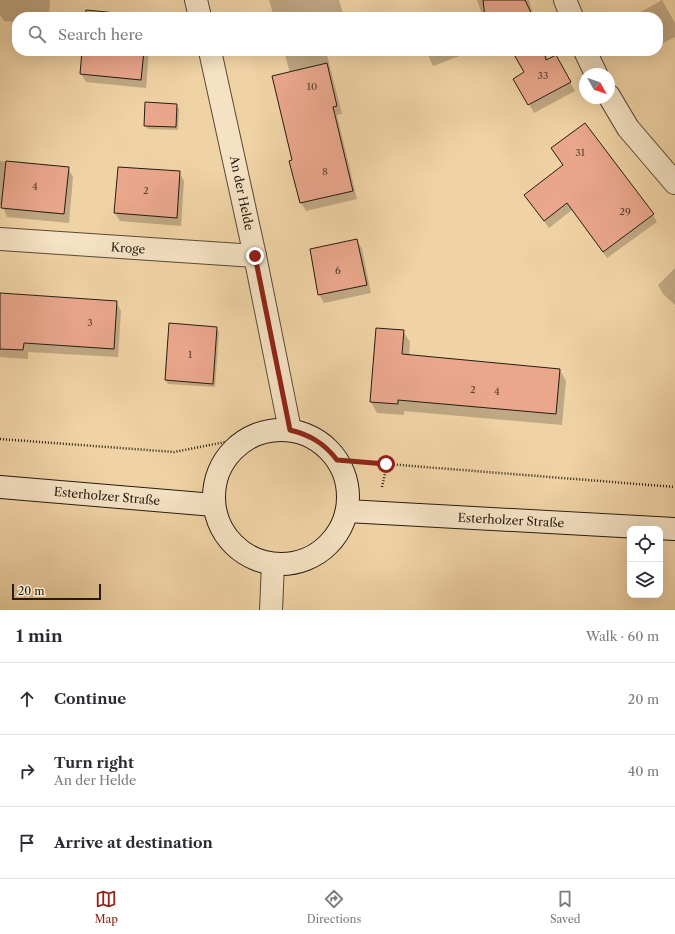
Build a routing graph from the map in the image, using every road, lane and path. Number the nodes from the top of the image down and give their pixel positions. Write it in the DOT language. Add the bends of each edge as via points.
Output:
graph roads {
  1 [pos="196,0"];
  2 [pos="565,0"];
  3 [pos="199,12"];
  4 [pos="570,12"];
  5 [pos="211,56"];
  6 [pos="587,56"];
  7 [pos="593,68"];
  8 [pos="614,104"];
  9 [pos="675,183"];
  10 [pos="0,239"];
  11 [pos="255,256"];
  12 [pos="290,430"];
  13 [pos="251,437"];
  14 [pos="0,439"];
  15 [pos="337,460"];
  16 [pos="0,487"];
  17 [pos="675,487"];
  18 [pos="214,505"];
  19 [pos="347,511"];
  20 [pos="675,529"];
  21 [pos="273,564"];
  22 [pos="271,610"];
  1 -- 3 [label="main road"];
  2 -- 4 [label="main road"];
  5 -- 11 [label="main road, An der Helde"];
  6 -- 7 [label="main road"];
  8 -- 9 [label="main road" via="628,128"];
  10 -- 11 [label="main road, Kroge"];
  11 -- 12 [label="main road, An der Helde"];
  12 -- 13 [label="main road" via="270,431"];
  12 -- 15 [label="main road" via="304,433 317,440 328,448"];
  13 -- 14 [label="path" via="174,452"];
  13 -- 18 [label="main road" via="234,449 222,465 215,484"];
  15 -- 17 [label="path"];
  15 -- 19 [label="main road" via="344,471 347,484"];
  16 -- 18 [label="main road, Esterholzer Straße"];
  18 -- 21 [label="main road" via="220,527 233,545 252,558"];
  19 -- 20 [label="main road, Esterholzer Straße"];
  19 -- 21 [label="main road" via="340,530 328,545 312,557 293,564"];
  21 -- 22 [label="main road"];
}
